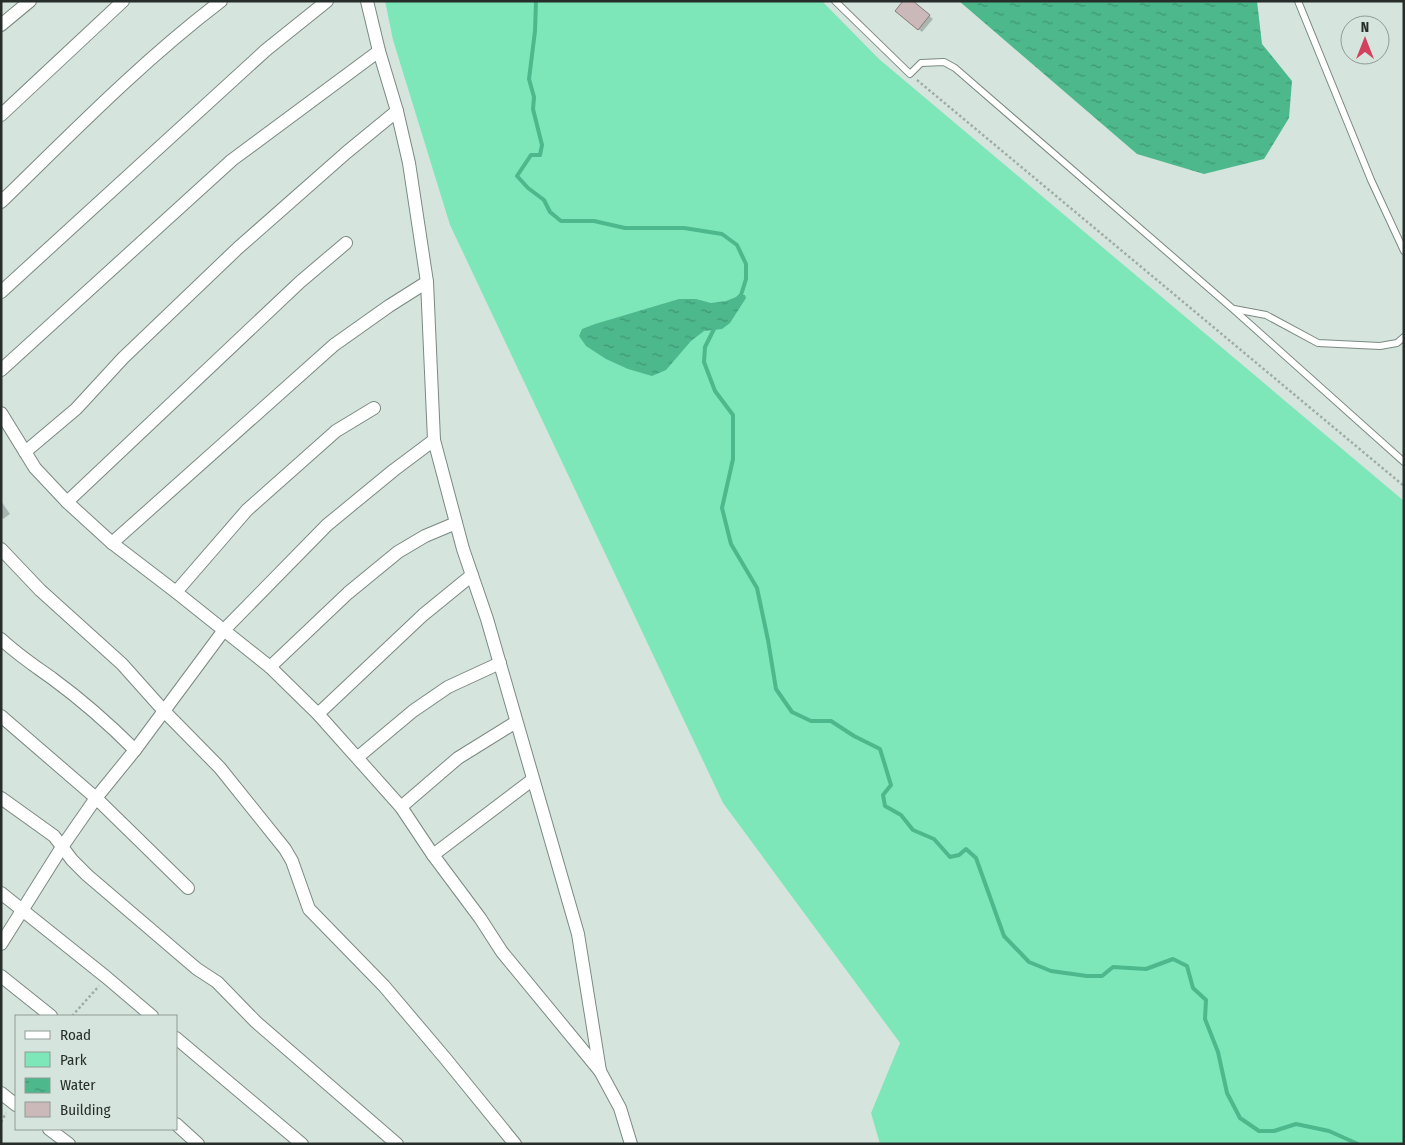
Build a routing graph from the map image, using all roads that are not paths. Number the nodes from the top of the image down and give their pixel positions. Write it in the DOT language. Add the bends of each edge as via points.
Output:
graph roads {
  1 [pos="30,1"];
  2 [pos="123,1"];
  3 [pos="221,1"];
  4 [pos="327,1"];
  5 [pos="367,1"];
  6 [pos="835,1"];
  7 [pos="1298,1"];
  8 [pos="1,25"];
  9 [pos="379,51"];
  10 [pos="397,111"];
  11 [pos="1,115"];
  12 [pos="1,202"];
  13 [pos="346,243"];
  14 [pos="1404,251"];
  15 [pos="427,282"];
  16 [pos="1,292"];
  17 [pos="1233,309"];
  18 [pos="1404,337"];
  19 [pos="1,370"];
  20 [pos="374,408"];
  21 [pos="1,413"];
  22 [pos="434,440"];
  23 [pos="25,452"];
  24 [pos="1404,462"];
  25 [pos="67,502"];
  26 [pos="456,523"];
  27 [pos="112,543"];
  28 [pos="1,550"];
  29 [pos="472,575"];
  30 [pos="176,592"];
  31 [pos="224,630"];
  32 [pos="1,640"];
  33 [pos="500,663"];
  34 [pos="270,667"];
  35 [pos="164,711"];
  36 [pos="318,714"];
  37 [pos="1,716"];
  38 [pos="516,722"];
  39 [pos="135,750"];
  40 [pos="358,757"];
  41 [pos="532,780"];
  42 [pos="1,798"];
  43 [pos="96,798"];
  44 [pos="401,807"];
  45 [pos="62,847"];
  46 [pos="433,856"];
  47 [pos="188,888"];
  48 [pos="1,894"];
  49 [pos="21,911"];
  50 [pos="1,944"];
  51 [pos="1,976"];
  52 [pos="50,1015"];
  53 [pos="151,1015"];
  54 [pos="178,1040"];
  55 [pos="600,1071"];
  56 [pos="1,1093"];
  57 [pos="15,1104"];
  58 [pos="178,1126"];
  59 [pos="50,1130"];
  60 [pos="69,1144"];
  61 [pos="198,1144"];
  62 [pos="302,1144"];
  63 [pos="397,1144"];
  64 [pos="515,1144"];
  65 [pos="631,1144"];
  1 -- 8 [label="street"];
  2 -- 11 [label="street"];
  3 -- 12 [label="street" via="178,34 100,105"];
  4 -- 16 [label="street" via="266,50"];
  5 -- 9 [label="street"];
  6 -- 17 [label="lane" via="910,74 920,63 944,62 955,68"];
  7 -- 14 [label="lane" via="1371,180"];
  9 -- 10 [label="street"];
  9 -- 19 [label="street" via="232,160"];
  10 -- 15 [label="street" via="409,163"];
  10 -- 23 [label="street" via="238,248 123,358 76,409"];
  13 -- 25 [label="street" via="300,282"];
  15 -- 22 [label="street"];
  15 -- 27 [label="street" via="334,345"];
  17 -- 18 [label="lane" via="1266,314 1318,342 1380,346 1397,343"];
  17 -- 24 [label="lane"];
  20 -- 30 [label="street" via="336,431 247,510"];
  21 -- 23 [label="street"];
  22 -- 26 [label="street"];
  22 -- 31 [label="street" via="327,526"];
  23 -- 25 [label="street" via="35,468"];
  25 -- 27 [label="street"];
  26 -- 29 [label="street"];
  26 -- 34 [label="street" via="398,552 348,593"];
  27 -- 30 [label="street"];
  28 -- 35 [label="street" via="122,664"];
  29 -- 33 [label="street"];
  29 -- 36 [label="street" via="423,615"];
  30 -- 31 [label="street"];
  31 -- 34 [label="street"];
  31 -- 35 [label="street"];
  32 -- 39 [label="street" via="104,719"];
  33 -- 38 [label="street"];
  33 -- 40 [label="street" via="448,687 413,711"];
  34 -- 36 [label="street"];
  35 -- 39 [label="street"];
  35 -- 64 [label="street" via="220,768 285,849 309,909 384,986"];
  36 -- 40 [label="street"];
  37 -- 43 [label="street"];
  38 -- 41 [label="street"];
  38 -- 44 [label="street" via="458,758"];
  39 -- 43 [label="street"];
  40 -- 44 [label="street"];
  41 -- 46 [label="street"];
  41 -- 55 [label="street" via="578,934"];
  42 -- 45 [label="street" via="54,836"];
  43 -- 45 [label="street"];
  43 -- 47 [label="street"];
  44 -- 46 [label="street"];
  45 -- 49 [label="street"];
  45 -- 63 [label="street" via="87,875 197,969 217,982 256,1022"];
  46 -- 55 [label="street" via="502,952"];
  48 -- 49 [label="street"];
  49 -- 50 [label="street"];
  49 -- 53 [label="street"];
  51 -- 52 [label="street"];
  54 -- 62 [label="street"];
  55 -- 65 [label="street" via="620,1108"];
  56 -- 57 [label="street"];
  58 -- 61 [label="street"];
  59 -- 60 [label="street"];
}
